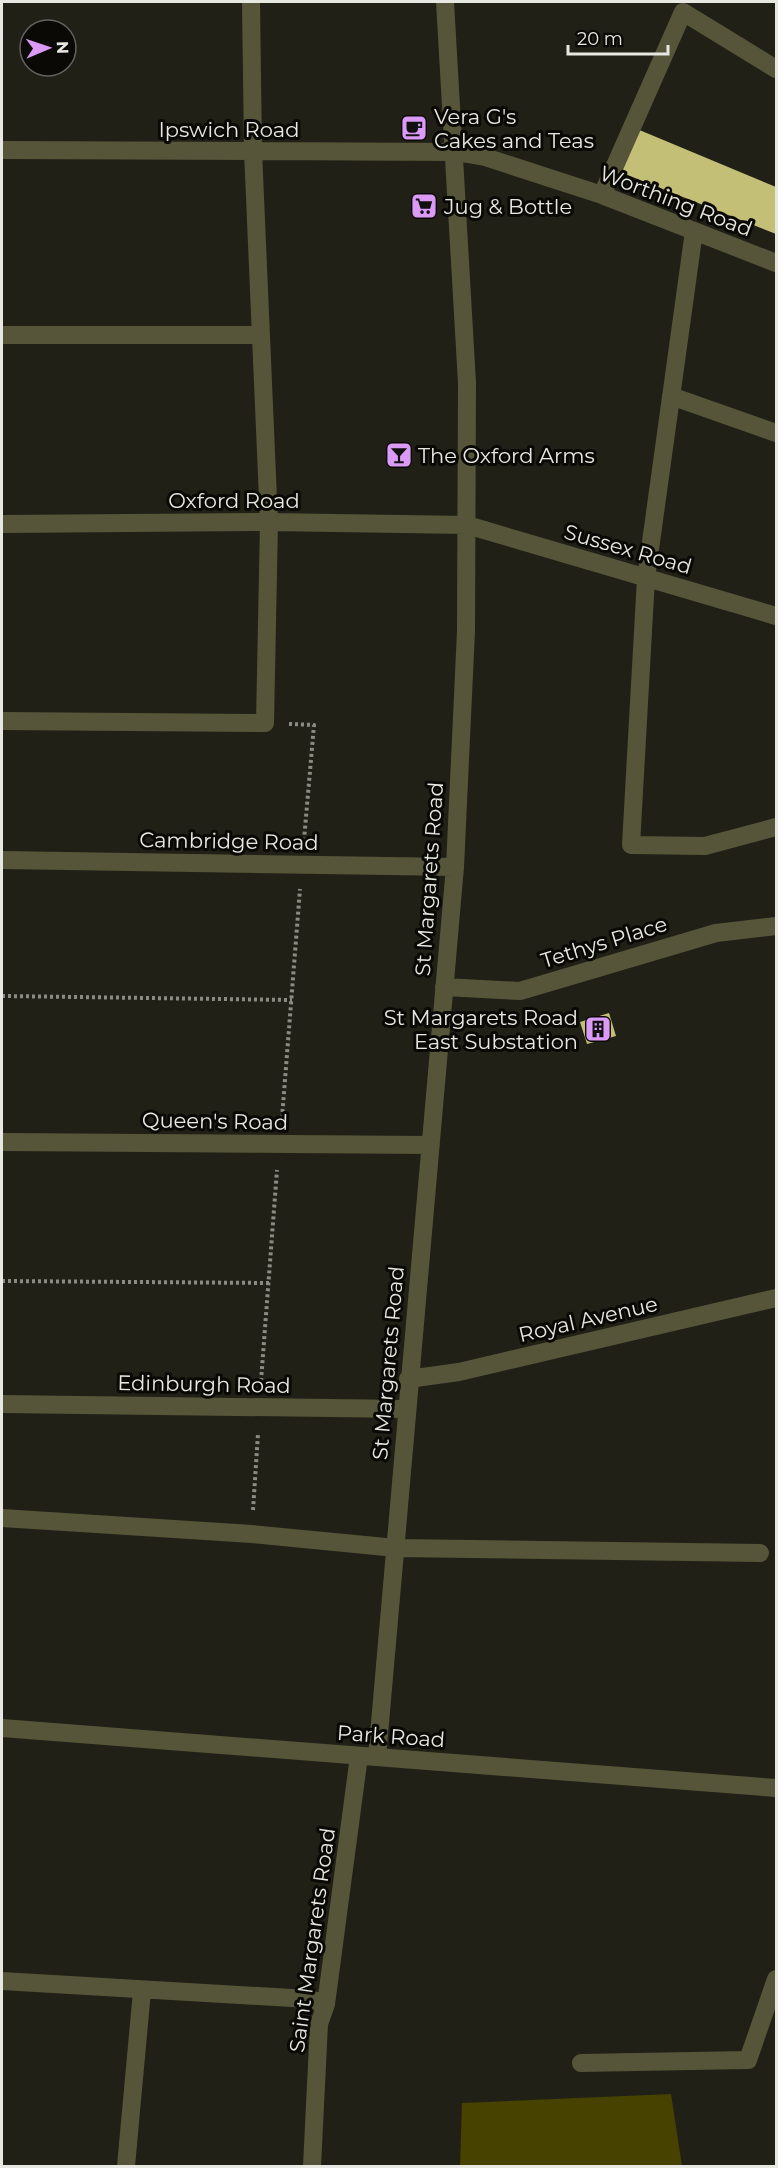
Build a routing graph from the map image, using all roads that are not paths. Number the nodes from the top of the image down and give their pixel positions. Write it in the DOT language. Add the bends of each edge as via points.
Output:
graph roads {
  1 [pos="251,2"];
  2 [pos="445,2"];
  3 [pos="777,69"];
  4 [pos="2,150"];
  5 [pos="254,151"];
  6 [pos="456,152"];
  7 [pos="602,195"];
  8 [pos="694,231"];
  9 [pos="777,263"];
  10 [pos="2,335"];
  11 [pos="260,335"];
  12 [pos="671,396"];
  13 [pos="777,433"];
  14 [pos="269,522"];
  15 [pos="2,524"];
  16 [pos="467,525"];
  17 [pos="646,578"];
  18 [pos="777,616"];
  19 [pos="2,721"];
  20 [pos="777,827"];
  21 [pos="2,860"];
  22 [pos="455,867"];
  23 [pos="777,926"];
  24 [pos="444,987"];
  25 [pos="2,1142"];
  26 [pos="429,1145"];
  27 [pos="777,1298"];
  28 [pos="408,1379"];
  29 [pos="2,1404"];
  30 [pos="406,1408"];
  31 [pos="2,1518"];
  32 [pos="396,1548"];
  33 [pos="760,1554"];
  34 [pos="2,1728"];
  35 [pos="368,1757"];
  36 [pos="777,1788"];
  37 [pos="777,1979"];
  38 [pos="2,1982"];
  39 [pos="142,1990"];
  40 [pos="326,2004"];
  41 [pos="581,2063"];
  42 [pos="126,2166"];
  43 [pos="312,2166"];
  1 -- 5 [label="street"];
  2 -- 6 [label="street, St Margarets Road"];
  3 -- 7 [label="street" via="683,12"];
  4 -- 5 [label="street, Ipswich Road"];
  5 -- 6 [label="street, Ipswich Road"];
  5 -- 11 [label="street"];
  6 -- 7 [label="street, Worthing Road" via="485,157"];
  6 -- 16 [label="street, St Margarets Road" via="467,383"];
  7 -- 8 [label="street, Worthing Road"];
  8 -- 9 [label="street, Worthing Road"];
  8 -- 12 [label="street"];
  10 -- 11 [label="street"];
  11 -- 14 [label="street"];
  12 -- 13 [label="street"];
  12 -- 17 [label="street"];
  14 -- 15 [label="street, Oxford Road"];
  14 -- 16 [label="street, Oxford Road"];
  14 -- 19 [label="street" via="264,723"];
  16 -- 17 [label="street, Sussex Road"];
  16 -- 22 [label="street, St Margarets Road"];
  17 -- 18 [label="street, Sussex Road"];
  17 -- 20 [label="street" via="630,845 705,846"];
  21 -- 22 [label="street, Cambridge Road"];
  22 -- 24 [label="street, St Margarets Road"];
  23 -- 24 [label="street, Tethys Place" via="716,933 520,991"];
  24 -- 26 [label="street, St Margarets Road"];
  25 -- 26 [label="street, Queen's Road"];
  26 -- 28 [label="street, St Margarets Road"];
  27 -- 28 [label="street, Royal Avenue" via="459,1372"];
  28 -- 30 [label="street, St Margarets Road"];
  29 -- 30 [label="street, Edinburgh Road"];
  30 -- 32 [label="street, St Margarets Road"];
  31 -- 32 [label="street" via="252,1534"];
  32 -- 33 [label="street"];
  32 -- 35 [label="street, St Margarets Road"];
  34 -- 35 [label="street, Park Road"];
  35 -- 36 [label="street, Park Road"];
  35 -- 40 [label="street, Saint Margarets Road"];
  37 -- 41 [label="street" via="747,2060"];
  38 -- 39 [label="street"];
  39 -- 40 [label="street" via="309,1999"];
  39 -- 42 [label="street"];
  40 -- 43 [label="street, Saint Margarets Road" via="319,2024"];
}
